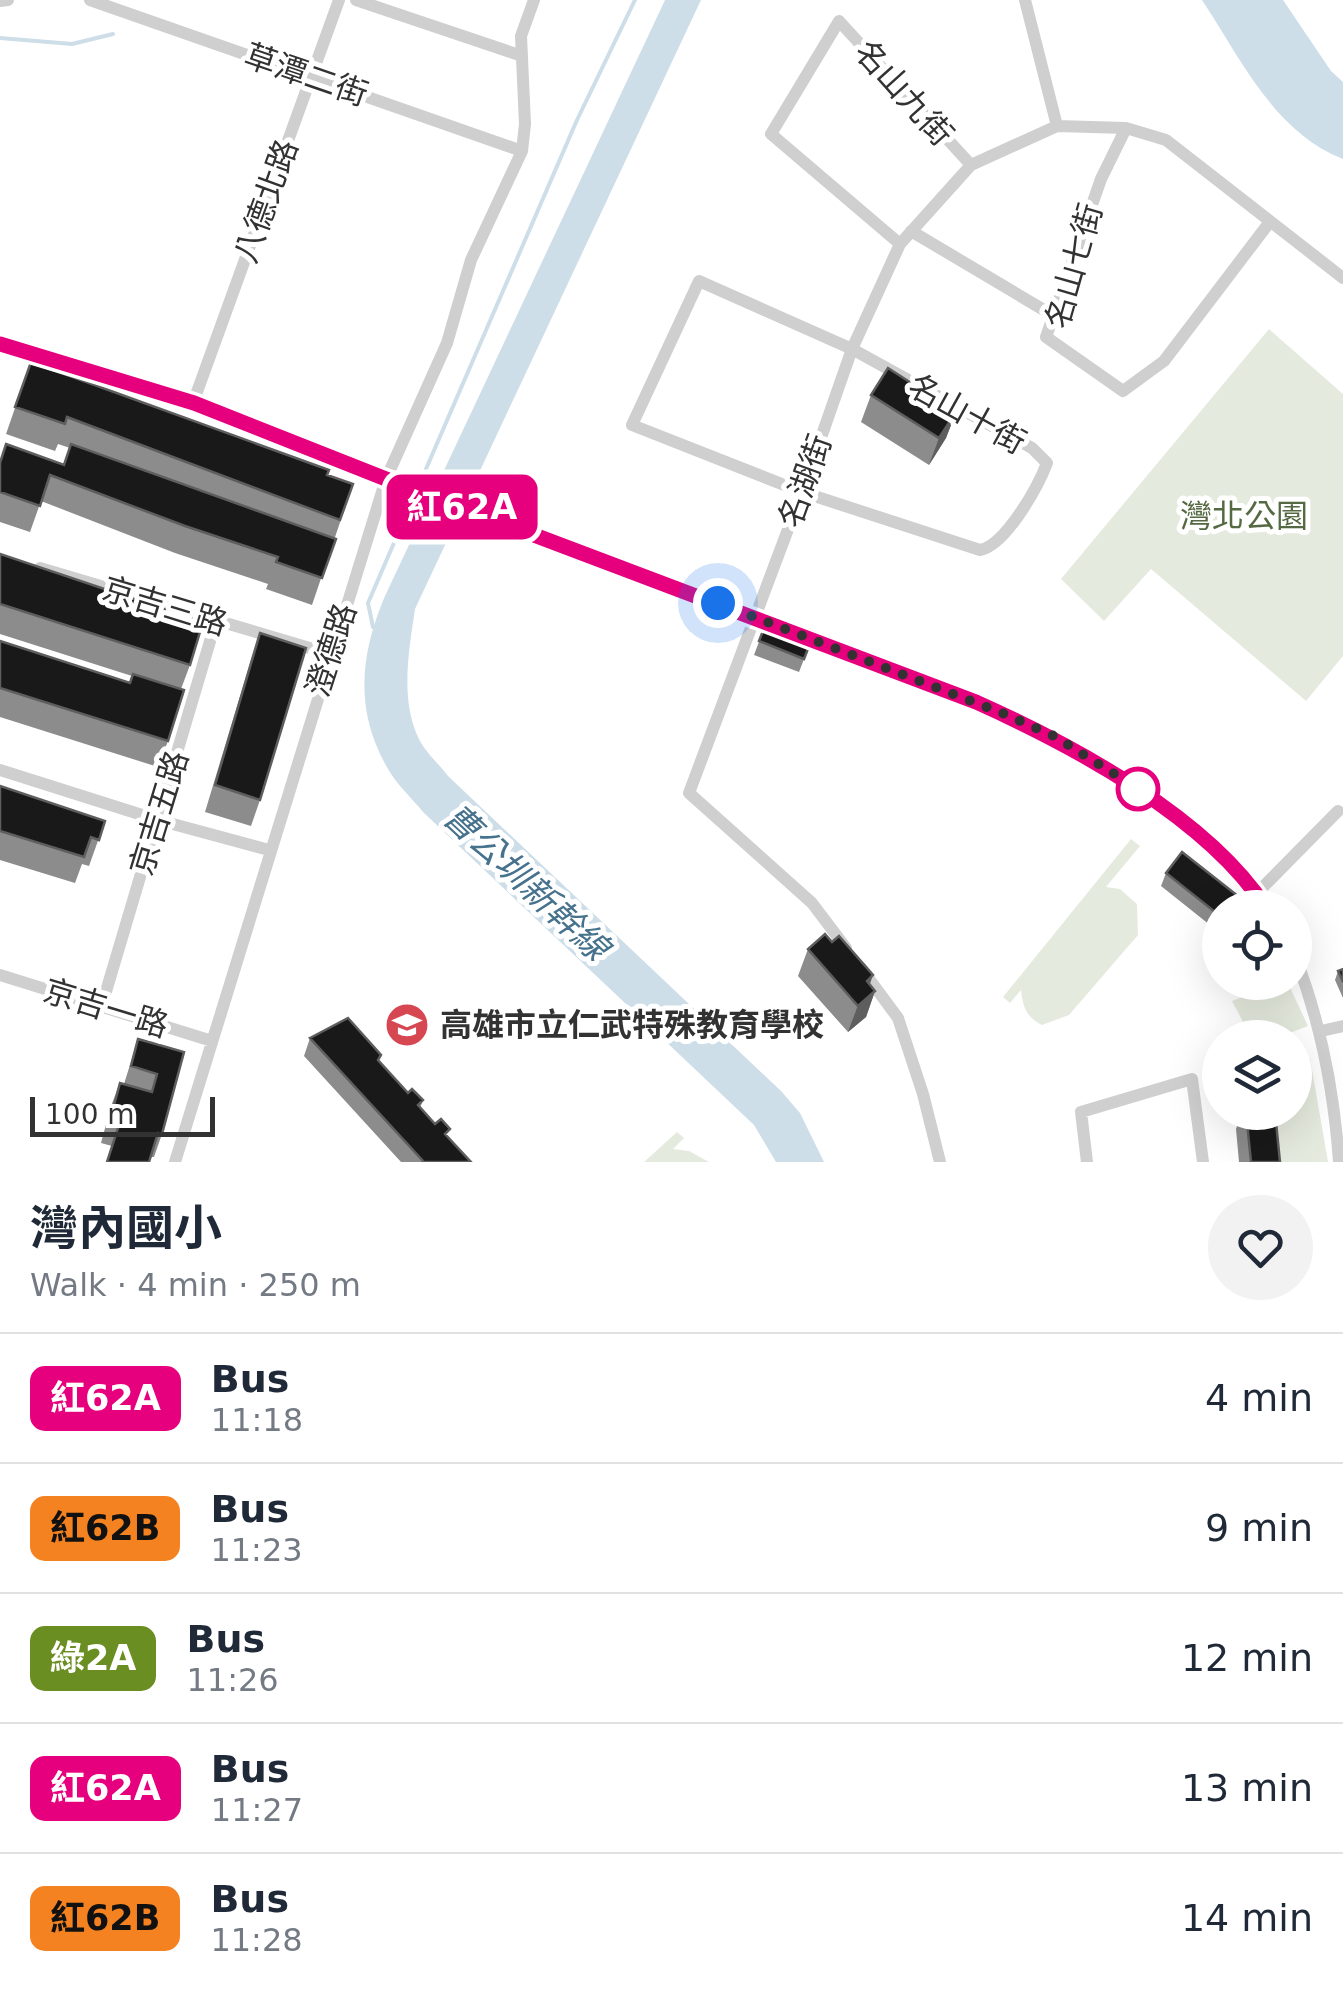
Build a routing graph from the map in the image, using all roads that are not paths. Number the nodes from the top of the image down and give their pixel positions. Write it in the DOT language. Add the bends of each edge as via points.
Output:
graph roads {
  1 [pos="8,0"];
  2 [pos="90,0"];
  3 [pos="339,0"];
  4 [pos="356,0"];
  5 [pos="534,0"];
  6 [pos="1025,0"];
  7 [pos="0,1"];
  8 [pos="522,56"];
  9 [pos="312,77"];
  10 [pos="1057,126"];
  11 [pos="1126,128"];
  12 [pos="522,151"];
  13 [pos="971,166"];
  14 [pos="1268,223"];
  15 [pos="912,232"];
  16 [pos="900,244"];
  17 [pos="1343,278"];
  18 [pos="1054,316"];
  19 [pos="0,344"];
  20 [pos="852,350"];
  21 [pos="194,403"];
  22 [pos="386,479"];
  23 [pos="802,492"];
  24 [pos="18,562"];
  25 [pos="754,616"];
  26 [pos="216,621"];
  27 [pos="330,654"];
  28 [pos="0,770"];
  29 [pos="1341,812"];
  30 [pos="158,820"];
  31 [pos="269,850"];
  32 [pos="1253,890"];
  33 [pos="1261,890"];
  34 [pos="0,975"];
  35 [pos="1310,1000"];
  36 [pos="102,1005"];
  37 [pos="1343,1026"];
  38 [pos="1321,1031"];
  39 [pos="212,1041"];
  40 [pos="1339,1111"];
  41 [pos="174,1162"];
  42 [pos="940,1162"];
  43 [pos="1087,1162"];
  44 [pos="1203,1162"];
  45 [pos="1339,1162"];
  1 -- 7 [label="street"];
  2 -- 9 [label="street, 草潭二街"];
  3 -- 9 [label="street, 八德北路"];
  4 -- 8 [label="street"];
  5 -- 8 [label="street" via="521,36"];
  6 -- 10 [label="street"];
  8 -- 12 [label="street"];
  9 -- 12 [label="street, 草潭二街"];
  9 -- 21 [label="street, 八德北路"];
  10 -- 11 [label="street, 名湖街"];
  10 -- 13 [label="street, 名湖街"];
  11 -- 14 [label="street, 名湖街" via="1166,140"];
  11 -- 18 [label="street, 名山七街" via="1100,180"];
  12 -- 22 [label="street, 澄德路" via="471,260 446,343"];
  13 -- 15 [label="street, 名湖街"];
  13 -- 16 [label="street, 名山九街" via="839,21 771,134"];
  14 -- 17 [label="street, 名湖街"];
  14 -- 18 [label="street, 名山七街" via="1164,360 1123,391 1046,336"];
  15 -- 16 [label="street, 名湖街"];
  15 -- 18 [label="street"];
  16 -- 20 [label="street, 名湖街"];
  19 -- 21 [label="street"];
  20 -- 23 [label="street, 名湖街"];
  20 -- 23 [label="street, 名山十街" via="699,281 632,425"];
  20 -- 23 [label="street, 名山十街" via="1032,448 1047,462 1042,478 992,548 980,550"];
  21 -- 22 [label="street"];
  22 -- 25 [label="street"];
  22 -- 27 [label="street, 澄德路"];
  23 -- 25 [label="street, 名湖街"];
  24 -- 26 [label="street, 京吉三路"];
  25 -- 32 [label="street" via="1054,736 1143,792"];
  25 -- 42 [label="street, 名湖街" via="689,793 812,903 898,1018"];
  26 -- 27 [label="street, 京吉三路"];
  26 -- 30 [label="street, 京吉五路"];
  27 -- 31 [label="street, 澄德路"];
  28 -- 30 [label="street"];
  29 -- 33 [label="street"];
  30 -- 31 [label="street"];
  30 -- 36 [label="street, 京吉五路"];
  31 -- 39 [label="street, 澄德路"];
  34 -- 36 [label="street, 京吉一路"];
  35 -- 38 [label="street"];
  36 -- 39 [label="street, 京吉一路"];
  37 -- 38 [label="street"];
  38 -- 40 [label="street"];
  39 -- 41 [label="street, 澄德路"];
  40 -- 45 [label="street"];
  43 -- 44 [label="street" via="1081,1112 1192,1079"];
}
